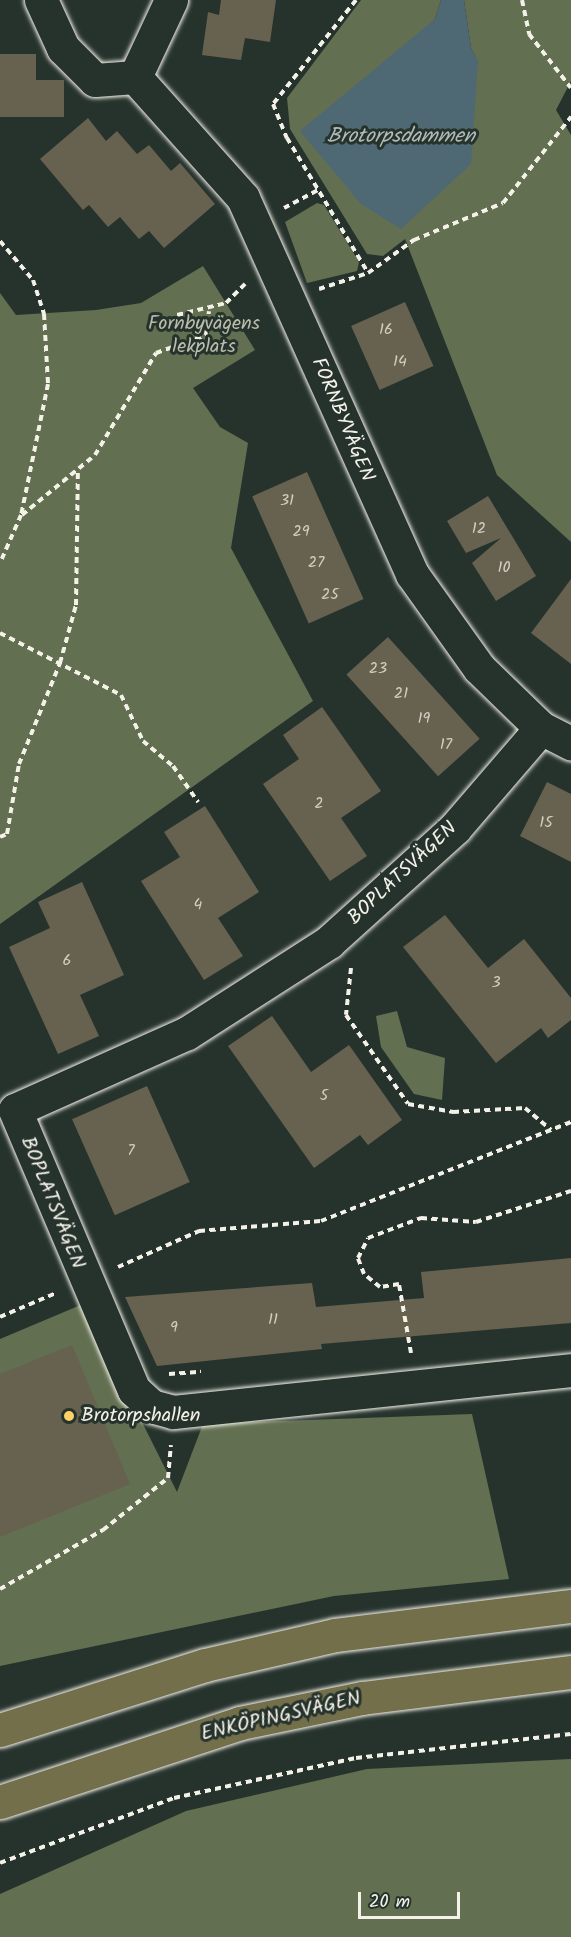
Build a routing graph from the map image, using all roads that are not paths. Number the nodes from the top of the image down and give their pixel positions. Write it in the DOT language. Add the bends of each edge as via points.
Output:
graph roads {
  1 [pos="41,0"];
  2 [pos="171,0"];
  3 [pos="135,77"];
  4 [pos="541,728"];
  5 [pos="571,742"];
  6 [pos="571,1370"];
  7 [pos="571,1606"];
  8 [pos="571,1672"];
  9 [pos="0,1730"];
  10 [pos="0,1802"];
  1 -- 3 [label="street" via="63,48 95,80"];
  2 -- 3 [label="street"];
  3 -- 4 [label="street, FORNBYVÄGEN" via="243,198 291,298 383,520 412,574 479,668"];
  4 -- 5 [label="street, FORNBYVÄGEN"];
  4 -- 6 [label="street, BOPLATSVÄGEN" via="454,828 329,942 187,1033 15,1110 84,1282 134,1390 151,1406 173,1412"];
  7 -- 9 [label="main road" via="335,1635 205,1665"];
  8 -- 10 [label="main road, ENKÖPINGSVÄGEN" via="363,1698 240,1723"];
}
